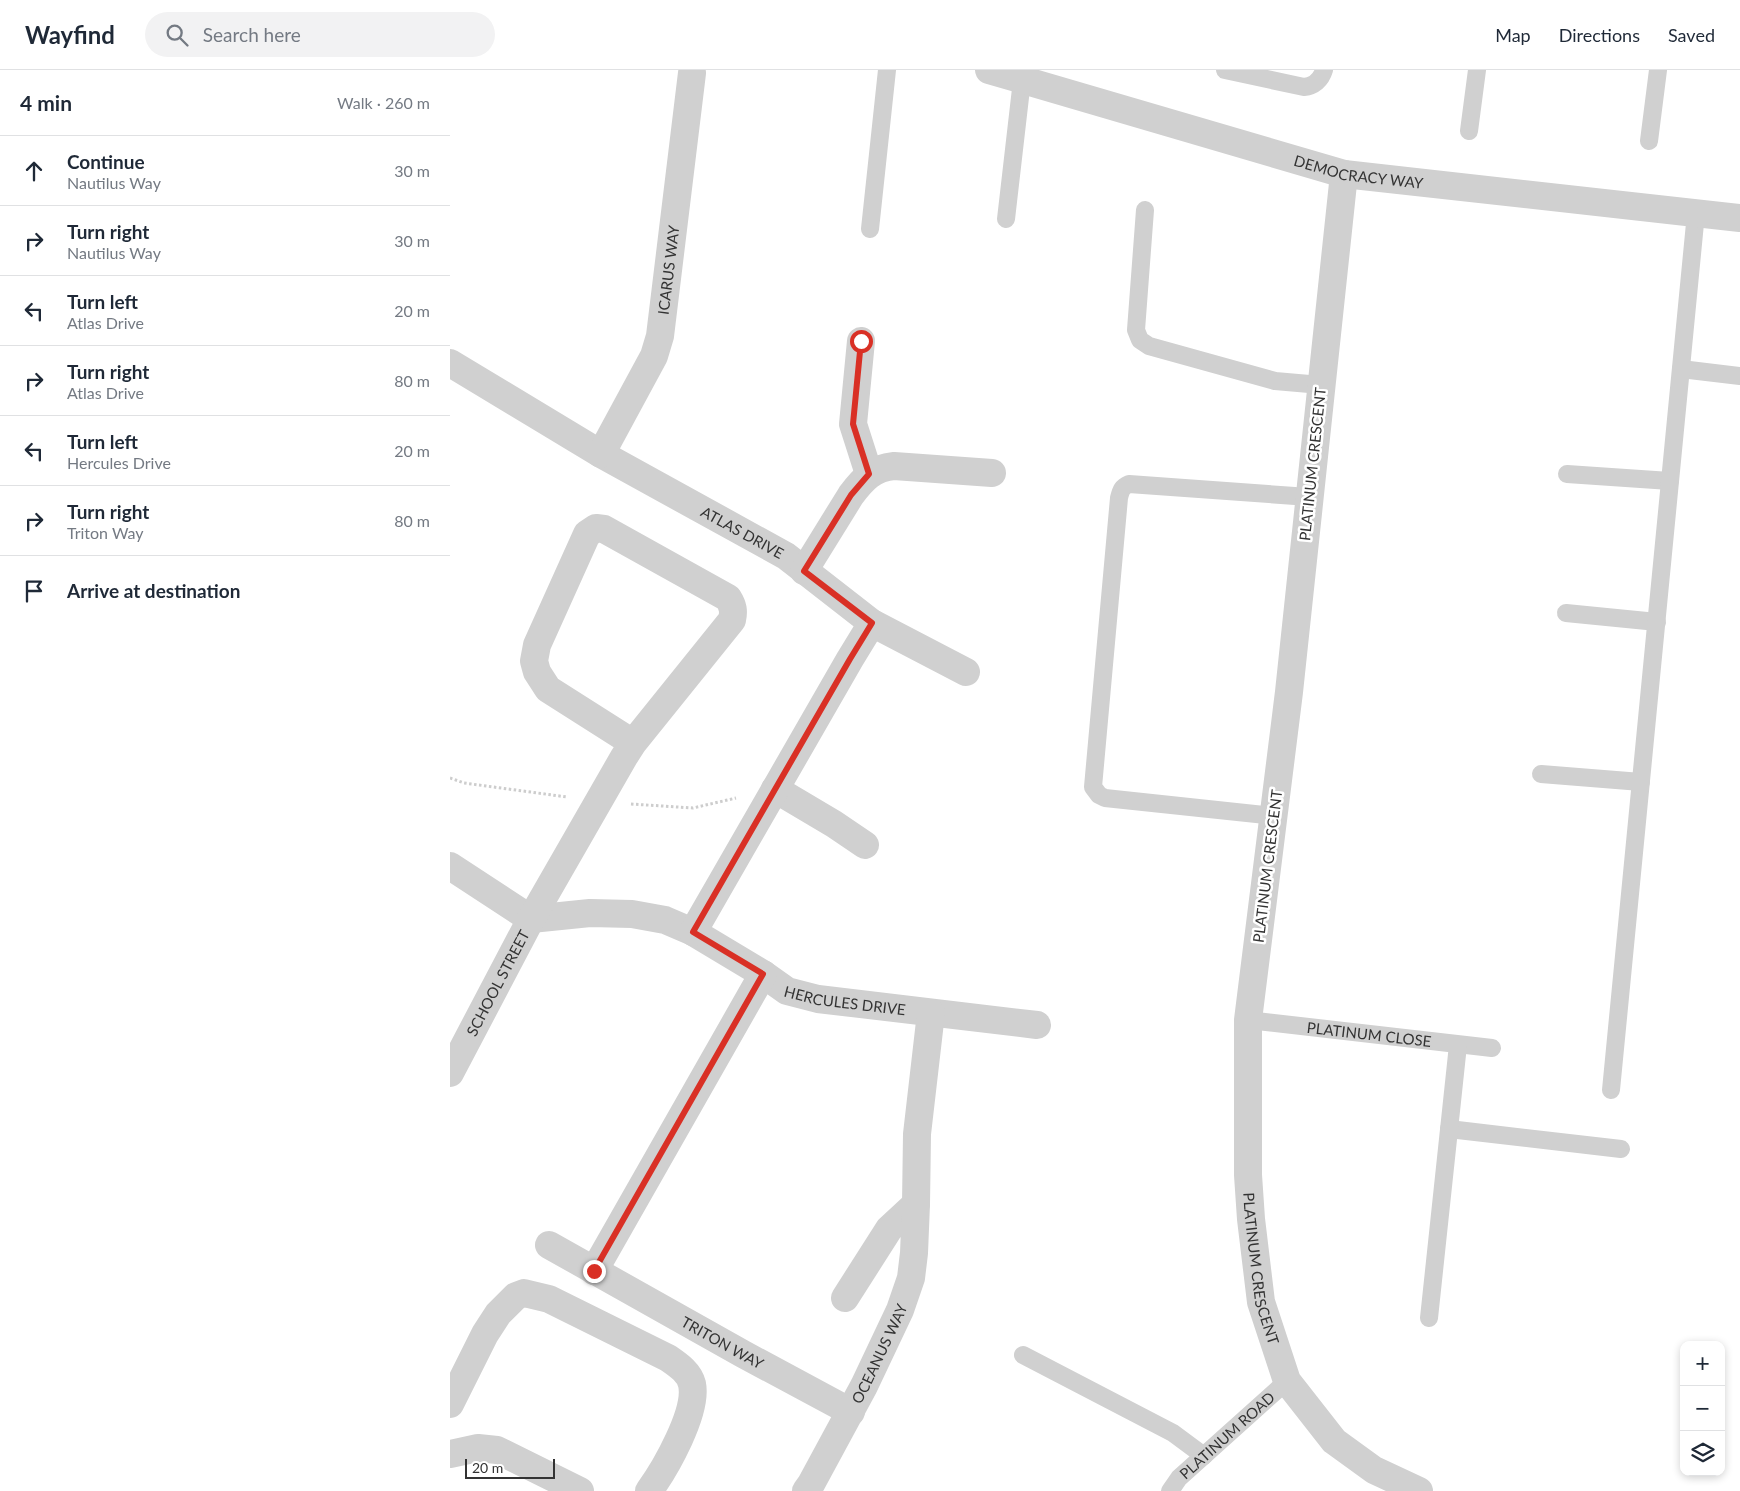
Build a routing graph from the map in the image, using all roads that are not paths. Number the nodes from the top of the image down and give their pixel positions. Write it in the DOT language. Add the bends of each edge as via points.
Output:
graph roads {
  1 [pos="887,70"];
  2 [pos="989,70"];
  3 [pos="1225,70"];
  4 [pos="1324,70"];
  5 [pos="1477,70"];
  6 [pos="1658,70"];
  7 [pos="692,73"];
  8 [pos="1022,80"];
  9 [pos="1469,131"];
  10 [pos="1649,141"];
  11 [pos="1344,174"];
  12 [pos="1145,210"];
  13 [pos="1696,213"];
  14 [pos="1740,218"];
  15 [pos="1006,219"];
  16 [pos="870,229"];
  17 [pos="861,341"];
  18 [pos="450,363"];
  19 [pos="1681,369"];
  20 [pos="1740,376"];
  21 [pos="1321,385"];
  22 [pos="601,454"];
  23 [pos="992,473"];
  24 [pos="869,474"];
  25 [pos="1567,474"];
  26 [pos="1670,481"];
  27 [pos="1309,497"];
  28 [pos="804,571"];
  29 [pos="1566,612"];
  30 [pos="1656,622"];
  31 [pos="872,623"];
  32 [pos="966,672"];
  33 [pos="633,744"];
  34 [pos="1540,774"];
  35 [pos="1641,782"];
  36 [pos="775,789"];
  37 [pos="1274,816"];
  38 [pos="865,845"];
  39 [pos="450,866"];
  40 [pos="531,919"];
  41 [pos="693,932"];
  42 [pos="763,974"];
  43 [pos="932,1013"];
  44 [pos="1248,1020"];
  45 [pos="1036,1025"];
  46 [pos="1458,1045"];
  47 [pos="1492,1048"];
  48 [pos="450,1073"];
  49 [pos="1612,1090"];
  50 [pos="1449,1129"];
  51 [pos="1621,1149"];
  52 [pos="916,1204"];
  53 [pos="549,1245"];
  54 [pos="594,1271"];
  55 [pos="845,1298"];
  56 [pos="1428,1318"];
  57 [pos="1023,1355"];
  58 [pos="1287,1381"];
  59 [pos="450,1404"];
  60 [pos="851,1412"];
  61 [pos="450,1454"];
  62 [pos="1204,1456"];
  63 [pos="580,1491"];
  64 [pos="649,1491"];
  65 [pos="806,1491"];
  66 [pos="1170,1491"];
  67 [pos="1420,1491"];
  1 -- 16 [label="lane"];
  2 -- 8 [label="street, DEMOCRACY WAY"];
  3 -- 4 [label="lane" via="1304,87 1318,82"];
  5 -- 9 [label="lane"];
  6 -- 10 [label="lane"];
  7 -- 22 [label="street, ICARUS WAY" via="660,336 654,356"];
  8 -- 11 [label="street, DEMOCRACY WAY"];
  8 -- 15 [label="lane"];
  11 -- 13 [label="street, DEMOCRACY WAY"];
  11 -- 21 [label="street, PLATINUM CRESCENT"];
  12 -- 21 [label="lane" via="1136,330 1140,340 1149,346 1275,381"];
  13 -- 14 [label="street, DEMOCRACY WAY"];
  13 -- 19 [label="lane"];
  17 -- 24 [label="street" via="853,424"];
  18 -- 22 [label="street, ATLAS DRIVE"];
  19 -- 20 [label="lane"];
  19 -- 26 [label="lane"];
  21 -- 27 [label="street, PLATINUM CRESCENT"];
  22 -- 28 [label="street, ATLAS DRIVE" via="786,556"];
  23 -- 24 [label="street" via="894,466"];
  24 -- 28 [label="street" via="851,495"];
  25 -- 26 [label="lane"];
  26 -- 30 [label="lane"];
  27 -- 37 [label="street, PLATINUM CRESCENT"];
  27 -- 37 [label="lane" via="1129,484 1121,490 1119,498 1093,787 1106,798"];
  28 -- 31 [label="street, ATLAS DRIVE"];
  29 -- 30 [label="lane"];
  30 -- 35 [label="lane"];
  31 -- 32 [label="street, ATLAS DRIVE"];
  31 -- 36 [label="street"];
  33 -- 33 [label="street, SCHOOL STREET" via="548,689 534,661 537,645 587,534 596,528 604,529 728,598 734,613 732,620"];
  33 -- 40 [label="street, SCHOOL STREET"];
  34 -- 35 [label="lane"];
  35 -- 49 [label="lane"];
  36 -- 38 [label="street"];
  36 -- 41 [label="street"];
  37 -- 44 [label="street, PLATINUM CRESCENT"];
  39 -- 40 [label="street"];
  40 -- 41 [label="street, HERCULES DRIVE" via="590,913 632,914 665,920"];
  40 -- 48 [label="street, SCHOOL STREET"];
  41 -- 42 [label="street, HERCULES DRIVE"];
  42 -- 43 [label="street, HERCULES DRIVE" via="800,996"];
  42 -- 54 [label="street"];
  43 -- 45 [label="street, HERCULES DRIVE"];
  43 -- 52 [label="street, OCEANUS WAY" via="916,1134"];
  44 -- 46 [label="lane, PLATINUM CLOSE"];
  44 -- 58 [label="street, PLATINUM CRESCENT" via="1251,1219 1261,1302"];
  46 -- 47 [label="lane, PLATINUM CLOSE"];
  46 -- 50 [label="lane"];
  50 -- 51 [label="lane"];
  50 -- 56 [label="lane"];
  52 -- 55 [label="street" via="889,1229"];
  52 -- 60 [label="street, OCEANUS WAY" via="912,1270 903,1302"];
  53 -- 54 [label="street, TRITON WAY"];
  54 -- 60 [label="street, TRITON WAY"];
  57 -- 62 [label="lane" via="1173,1434"];
  58 -- 62 [label="lane, PLATINUM ROAD"];
  58 -- 67 [label="street, PLATINUM CRESCENT" via="1334,1441 1374,1470"];
  59 -- 64 [label="street" via="498,1314 516,1296 524,1293 549,1299 668,1358 683,1369 692,1382 693,1397 678,1443"];
  60 -- 65 [label="street, OCEANUS WAY"];
  61 -- 63 [label="street" via="478,1448 497,1450"];
  62 -- 66 [label="lane, PLATINUM ROAD" via="1179,1478"];
}
